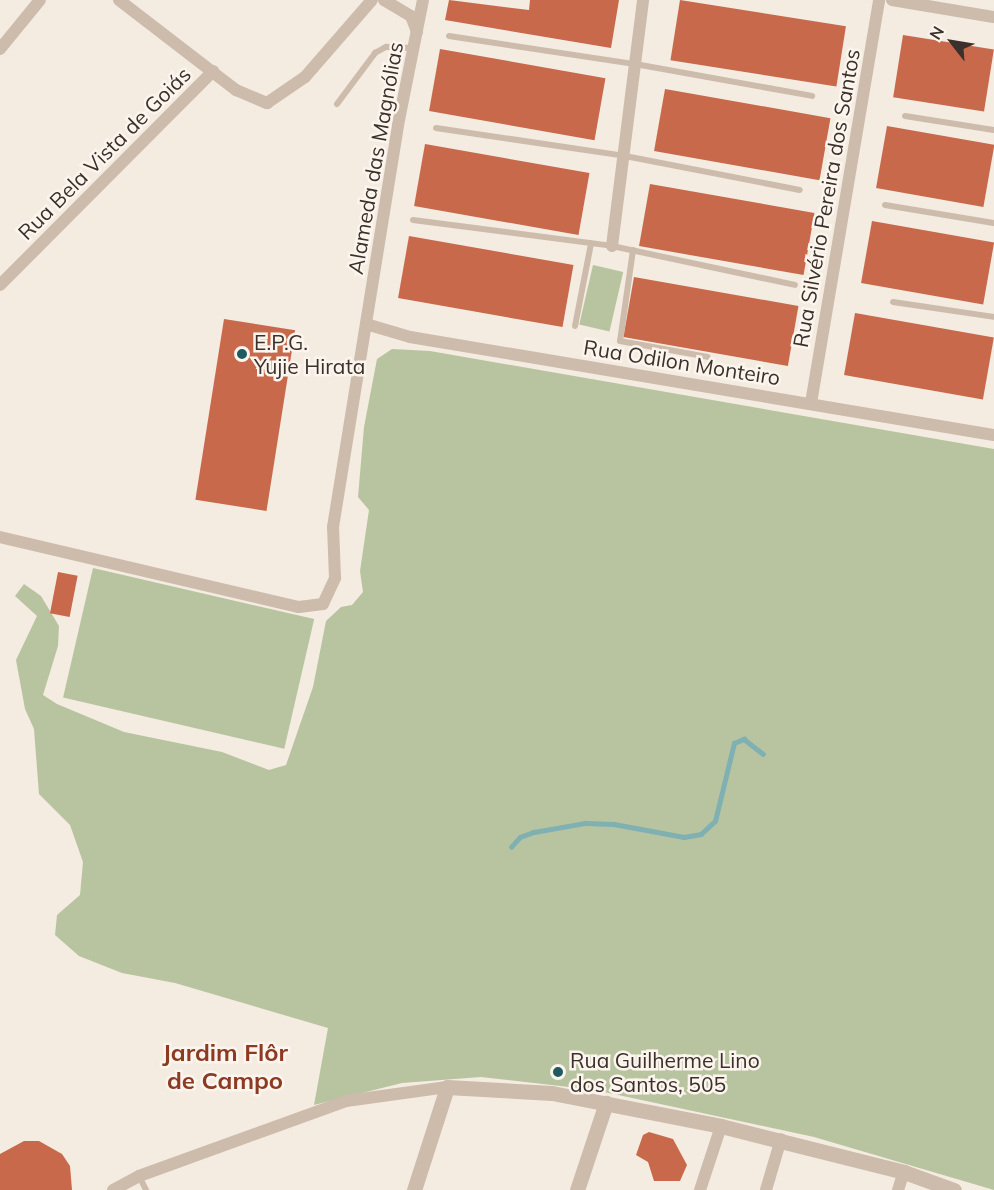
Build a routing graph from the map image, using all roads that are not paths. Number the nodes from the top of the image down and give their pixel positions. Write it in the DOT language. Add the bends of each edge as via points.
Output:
graph roads {
  1 [pos="40,0"];
  2 [pos="120,0"];
  3 [pos="372,0"];
  4 [pos="384,0"];
  5 [pos="423,0"];
  6 [pos="643,0"];
  7 [pos="879,0"];
  8 [pos="892,0"];
  9 [pos="994,17"];
  10 [pos="417,32"];
  11 [pos="449,36"];
  12 [pos="414,48"];
  13 [pos="0,49"];
  14 [pos="636,64"];
  15 [pos="213,71"];
  16 [pos="812,96"];
  17 [pos="337,104"];
  18 [pos="905,116"];
  19 [pos="436,128"];
  20 [pos="994,130"];
  21 [pos="625,156"];
  22 [pos="800,190"];
  23 [pos="885,205"];
  24 [pos="413,220"];
  25 [pos="994,223"];
  26 [pos="591,244"];
  27 [pos="612,246"];
  28 [pos="633,250"];
  29 [pos="0,285"];
  30 [pos="795,285"];
  31 [pos="893,302"];
  32 [pos="994,317"];
  33 [pos="366,324"];
  34 [pos="575,326"];
  35 [pos="708,357"];
  36 [pos="811,403"];
  37 [pos="994,435"];
  38 [pos="0,537"];
  39 [pos="447,1086"];
  40 [pos="606,1103"];
  41 [pos="721,1126"];
  42 [pos="781,1139"];
  43 [pos="904,1172"];
  44 [pos="139,1176"];
  45 [pos="113,1190"];
  46 [pos="146,1190"];
  47 [pos="414,1190"];
  48 [pos="577,1190"];
  49 [pos="700,1190"];
  50 [pos="766,1190"];
  51 [pos="898,1190"];
  52 [pos="954,1190"];
  1 -- 13 [label="street"];
  2 -- 15 [label="street"];
  3 -- 15 [label="street, Rua Bela Vista de Goiás" via="305,77 279,98 267,103 253,100"];
  4 -- 10 [label="street" via="411,16"];
  5 -- 10 [label="street, Alameda das Magnólias"];
  6 -- 14 [label="street"];
  7 -- 36 [label="street, Rua Silvério Pereira dos Santos"];
  8 -- 9 [label="street"];
  10 -- 12 [label="street, Alameda das Magnólias"];
  11 -- 14 [label="lane"];
  12 -- 17 [label="lane" via="386,47 375,53"];
  12 -- 33 [label="street, Alameda das Magnólias"];
  14 -- 16 [label="lane"];
  14 -- 21 [label="street"];
  15 -- 29 [label="street, Rua Bela Vista de Goiás"];
  18 -- 20 [label="lane"];
  19 -- 21 [label="lane"];
  21 -- 22 [label="lane"];
  21 -- 27 [label="street"];
  23 -- 25 [label="lane"];
  24 -- 26 [label="lane"];
  26 -- 27 [label="lane"];
  26 -- 34 [label="lane"];
  27 -- 28 [label="lane"];
  28 -- 30 [label="lane"];
  28 -- 35 [label="lane" via="620,341"];
  31 -- 32 [label="lane"];
  33 -- 36 [label="street, Rua Odilon Monteiro" via="410,337"];
  33 -- 38 [label="street, Alameda das Magnólias" via="333,527 335,578 323,604 299,607"];
  36 -- 37 [label="street, Rua Odilon Monteiro"];
  39 -- 40 [label="street" via="552,1093"];
  39 -- 44 [label="street" via="346,1101"];
  39 -- 47 [label="street"];
  40 -- 41 [label="street"];
  40 -- 48 [label="street"];
  41 -- 42 [label="street"];
  41 -- 49 [label="street"];
  42 -- 43 [label="street"];
  42 -- 50 [label="street"];
  43 -- 51 [label="street"];
  43 -- 52 [label="street"];
  44 -- 45 [label="street"];
  44 -- 46 [label="lane"];
}
